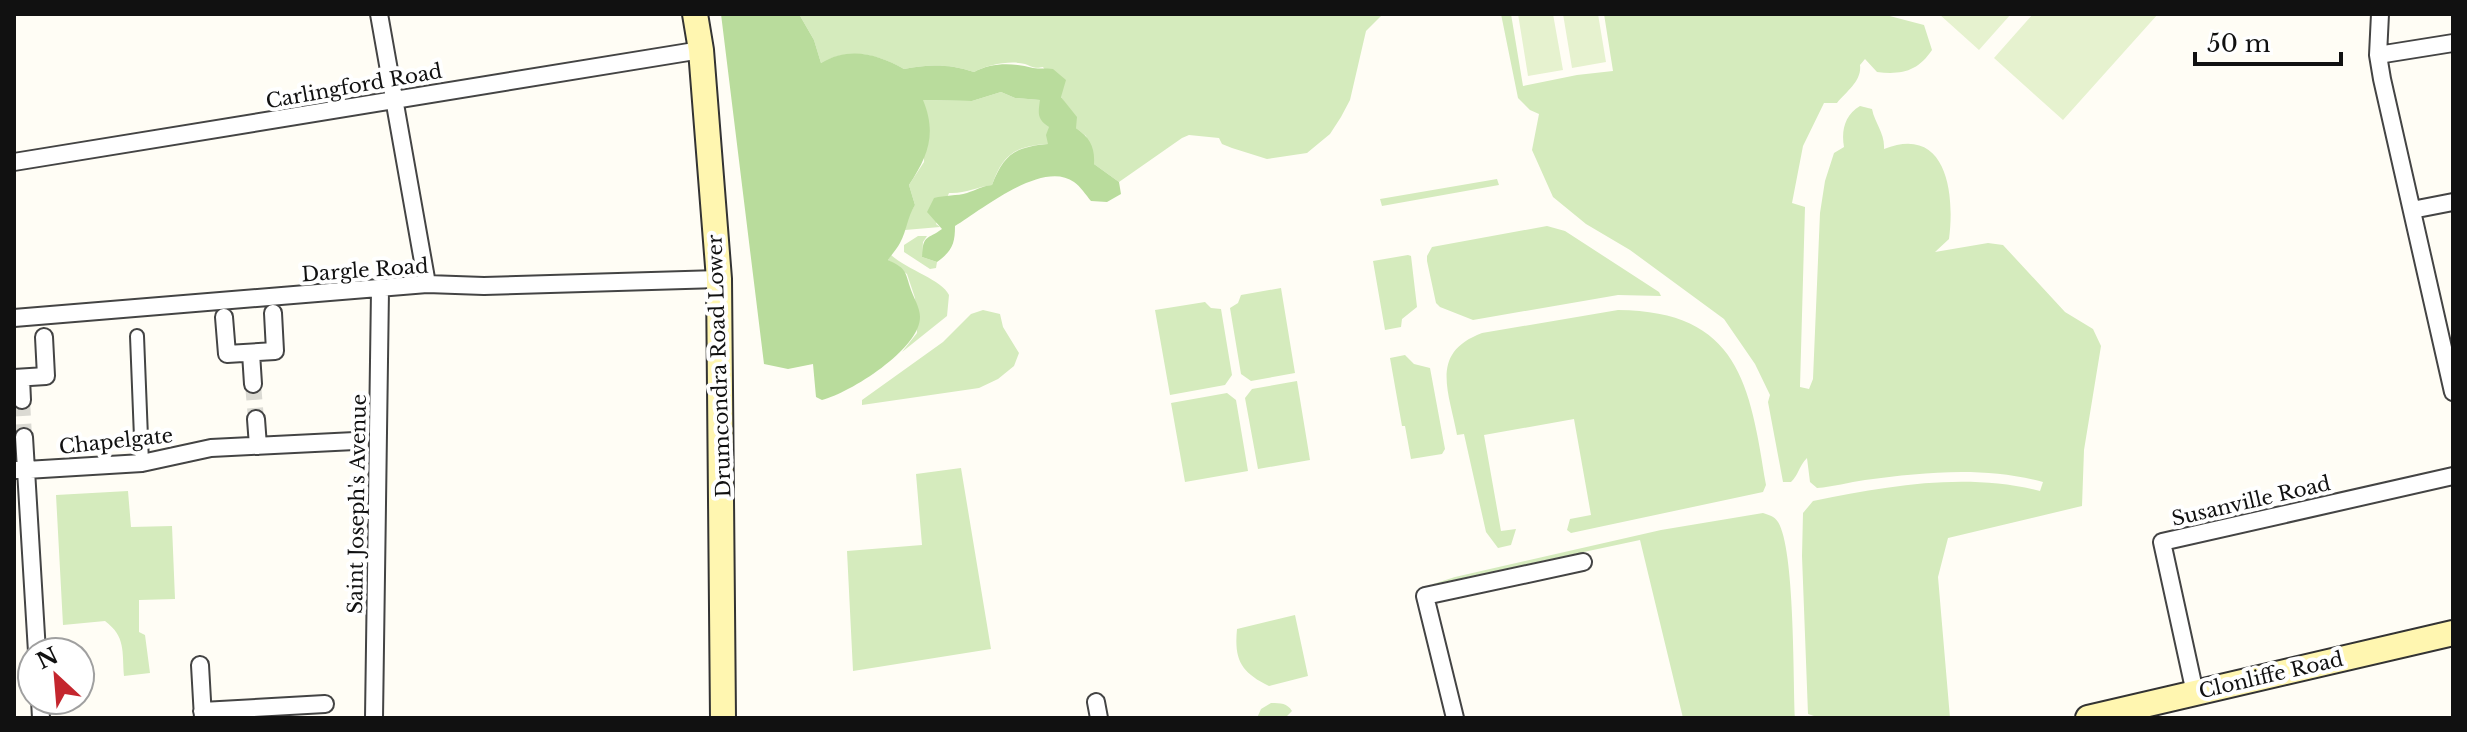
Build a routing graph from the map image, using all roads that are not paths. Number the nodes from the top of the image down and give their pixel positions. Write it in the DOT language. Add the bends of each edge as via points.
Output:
graph roads {
  1 [pos="379,14"];
  2 [pos="695,14"];
  3 [pos="2380,14"];
  4 [pos="2453,43"];
  5 [pos="701,50"];
  6 [pos="2378,55"];
  7 [pos="396,99"];
  8 [pos="14,162"];
  9 [pos="2453,202"];
  10 [pos="2412,210"];
  11 [pos="719,279"];
  12 [pos="427,284"];
  13 [pos="380,290"];
  14 [pos="273,313"];
  15 [pos="224,317"];
  16 [pos="14,318"];
  17 [pos="137,336"];
  18 [pos="44,337"];
  19 [pos="251,353"];
  20 [pos="18,378"];
  21 [pos="253,384"];
  22 [pos="2453,392"];
  23 [pos="22,400"];
  24 [pos="256,419"];
  25 [pos="24,437"];
  26 [pos="355,441"];
  27 [pos="258,446"];
  28 [pos="142,463"];
  29 [pos="20,470"];
  30 [pos="2453,476"];
  31 [pos="1583,562"];
  32 [pos="2453,633"];
  33 [pos="36,636"];
  34 [pos="200,665"];
  35 [pos="2195,693"];
  36 [pos="325,704"];
  37 [pos="202,715"];
  38 [pos="374,718"];
  39 [pos="723,718"];
  40 [pos="1455,718"];
  41 [pos="2088,718"];
  1 -- 7 [label="street"];
  2 -- 5 [label="main road, Drumcondra Road Lower"];
  3 -- 6 [label="street"];
  4 -- 6 [label="street"];
  5 -- 7 [label="street, Carlingford Road"];
  5 -- 11 [label="main road, Drumcondra Road Lower"];
  6 -- 10 [label="street"];
  7 -- 8 [label="street, Carlingford Road"];
  7 -- 12 [label="street"];
  9 -- 10 [label="street"];
  10 -- 22 [label="street"];
  11 -- 12 [label="street, Dargle Road"];
  11 -- 39 [label="main road, Drumcondra Road Lower"];
  12 -- 13 [label="street, Dargle Road"];
  13 -- 16 [label="street, Dargle Road"];
  13 -- 38 [label="street, Saint Joseph's Avenue"];
  14 -- 19 [label="street" via="275,351"];
  15 -- 19 [label="street" via="227,354"];
  17 -- 28 [label="street"];
  18 -- 20 [label="street" via="46,376"];
  19 -- 21 [label="street"];
  20 -- 23 [label="street"];
  24 -- 27 [label="street"];
  25 -- 29 [label="street"];
  26 -- 27 [label="street, Chapelgate"];
  27 -- 28 [label="street, Chapelgate" via="211,448"];
  28 -- 29 [label="street, Chapelgate"];
  29 -- 33 [label="street"];
  30 -- 35 [label="street, Susanville Road" via="2162,542"];
  31 -- 40 [label="street" via="1425,596"];
  32 -- 35 [label="main road, Clonliffe Road"];
  34 -- 37 [label="street"];
  35 -- 41 [label="main road, Clonliffe Road"];
  36 -- 37 [label="street"];
}
